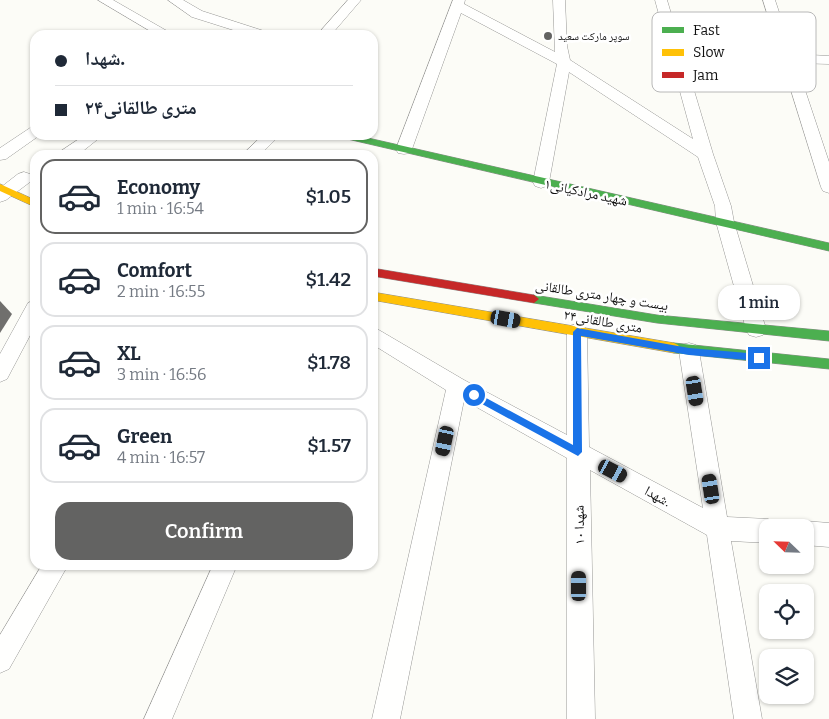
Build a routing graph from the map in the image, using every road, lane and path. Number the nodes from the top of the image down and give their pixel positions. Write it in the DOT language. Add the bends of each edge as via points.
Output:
graph roads {
  1 [pos="104,0"];
  2 [pos="174,0"];
  3 [pos="355,0"];
  4 [pos="559,0"];
  5 [pos="769,0"];
  6 [pos="458,3"];
  7 [pos="773,12"];
  8 [pos="158,30"];
  9 [pos="247,30"];
  10 [pos="328,30"];
  11 [pos="816,59"];
  12 [pos="829,60"];
  13 [pos="564,62"];
  14 [pos="687,92"];
  15 [pos="799,92"];
  16 [pos="30,134"];
  17 [pos="88,140"];
  18 [pos="266,140"];
  19 [pos="365,140"];
  20 [pos="404,149"];
  21 [pos="74,150"];
  22 [pos="256,150"];
  23 [pos="705,154"];
  24 [pos="0,155"];
  25 [pos="28,179"];
  26 [pos="541,182"];
  27 [pos="829,187"];
  28 [pos="3,191"];
  29 [pos="30,202"];
  30 [pos="725,222"];
  31 [pos="829,247"];
  32 [pos="378,273"];
  33 [pos="378,297"];
  34 [pos="30,328"];
  35 [pos="756,329"];
  36 [pos="577,332"];
  37 [pos="829,336"];
  38 [pos="378,338"];
  39 [pos="689,351"];
  40 [pos="829,364"];
  41 [pos="0,372"];
  42 [pos="457,386"];
  43 [pos="578,452"];
  44 [pos="717,528"];
  45 [pos="759,530"];
  46 [pos="814,534"];
  47 [pos="829,535"];
  48 [pos="53,570"];
  49 [pos="223,570"];
  50 [pos="0,660"];
  51 [pos="158,719"];
  52 [pos="386,719"];
  53 [pos="581,719"];
  54 [pos="748,719"];
  1 -- 8 [label="street"];
  2 -- 9 [label="street" via="197,14"];
  3 -- 10 [label="street"];
  4 -- 13 [label="street" via="560,46"];
  5 -- 7 [label="street"];
  6 -- 13 [label="street"];
  6 -- 20 [label="street"];
  11 -- 12 [label="street"];
  13 -- 23 [label="street"];
  13 -- 26 [label="street"];
  14 -- 23 [label="street"];
  15 -- 27 [label="street"];
  16 -- 24 [label="street"];
  17 -- 21 [label="street"];
  18 -- 22 [label="street"];
  19 -- 20 [label="main road, شهید مرادکیانی۱"];
  20 -- 26 [label="main road, شهید مرادکیانی۱"];
  23 -- 30 [label="street" via="723,206"];
  25 -- 28 [label="street"];
  26 -- 30 [label="main road, شهید مرادکیانی۱"];
  28 -- 29 [label="main road"];
  30 -- 31 [label="main road, شهید مرادکیانی۱"];
  30 -- 35 [label="street"];
  32 -- 35 [label="main road, بیست و چهار متری طالقانی" via="657,319"];
  33 -- 36 [label="main road, ۲۴متری طالقانی"];
  34 -- 41 [label="street"];
  35 -- 37 [label="main road, بیست و چهار متری طالقانی"];
  36 -- 39 [label="main road, ۲۴متری طالقانی"];
  36 -- 43 [label="street, شهدا ۱۰"];
  38 -- 42 [label="street, شهدا."];
  39 -- 40 [label="main road, ۲۴متری طالقانی"];
  39 -- 44 [label="street"];
  42 -- 43 [label="street, شهدا."];
  42 -- 52 [label="street"];
  43 -- 44 [label="street, شهدا."];
  43 -- 53 [label="street, شهدا ۱۰"];
  44 -- 45 [label="street, شهدا."];
  44 -- 54 [label="street"];
  46 -- 47 [label="street"];
  48 -- 50 [label="street"];
  49 -- 51 [label="street"];
}
